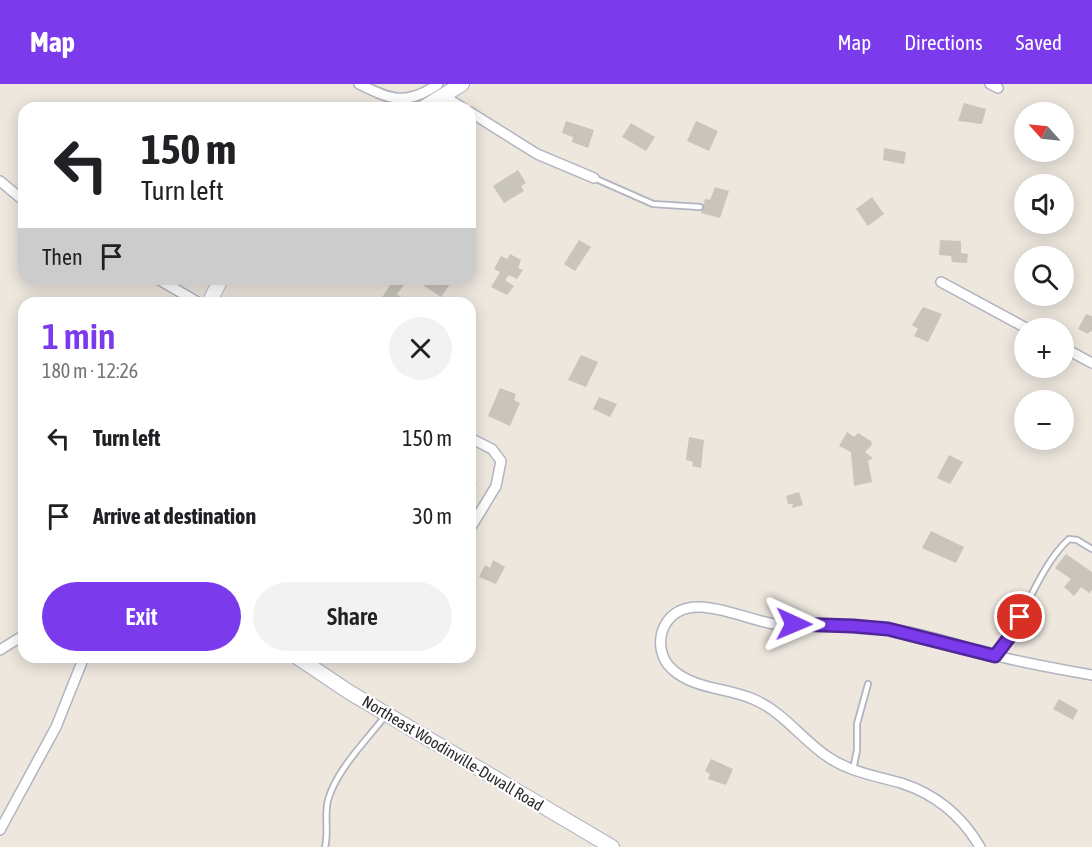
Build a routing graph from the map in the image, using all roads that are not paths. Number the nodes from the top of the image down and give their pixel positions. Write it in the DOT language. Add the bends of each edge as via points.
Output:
graph roads {
  1 [pos="359,84"];
  2 [pos="462,84"];
  3 [pos="441,90"];
  4 [pos="429,102"];
  5 [pos="456,102"];
  6 [pos="476,116"];
  7 [pos="594,178"];
  8 [pos="0,181"];
  9 [pos="18,196"];
  10 [pos="700,207"];
  11 [pos="941,282"];
  12 [pos="168,285"];
  13 [pos="189,297"];
  14 [pos="1014,322"];
  15 [pos="1074,353"];
  16 [pos="1092,363"];
  17 [pos="476,441"];
  18 [pos="476,519"];
  19 [pos="1092,549"];
  20 [pos="18,638"];
  21 [pos="0,651"];
  22 [pos="995,656"];
  23 [pos="82,663"];
  24 [pos="306,663"];
  25 [pos="1092,675"];
  26 [pos="868,684"];
  27 [pos="387,714"];
  28 [pos="853,770"];
  29 [pos="0,830"];
  30 [pos="608,846"];
  31 [pos="325,847"];
  32 [pos="980,847"];
  1 -- 3 [label="street" via="400,100"];
  2 -- 3 [label="main road"];
  3 -- 4 [label="main road"];
  3 -- 5 [label="street"];
  6 -- 7 [label="street" via="537,154"];
  7 -- 10 [label="lane" via="653,204"];
  8 -- 9 [label="street"];
  11 -- 14 [label="street"];
  12 -- 13 [label="street"];
  15 -- 16 [label="street"];
  17 -- 18 [label="street" via="492,449 501,461 496,486"];
  19 -- 22 [label="lane" via="1069,538 1062,545"];
  20 -- 21 [label="street"];
  22 -- 25 [label="street"];
  22 -- 28 [label="street" via="901,631 774,624 704,607 681,610 668,620 662,630 661,650 674,672 769,707 828,757"];
  23 -- 29 [label="street" via="56,727"];
  24 -- 27 [label="main road, Northeast Woodinville-Duvall Road"];
  26 -- 28 [label="lane" via="857,724"];
  27 -- 30 [label="main road, Northeast Woodinville-Duvall Road"];
  27 -- 31 [label="lane" via="332,789"];
  28 -- 32 [label="street" via="930,795 956,816"];
}
